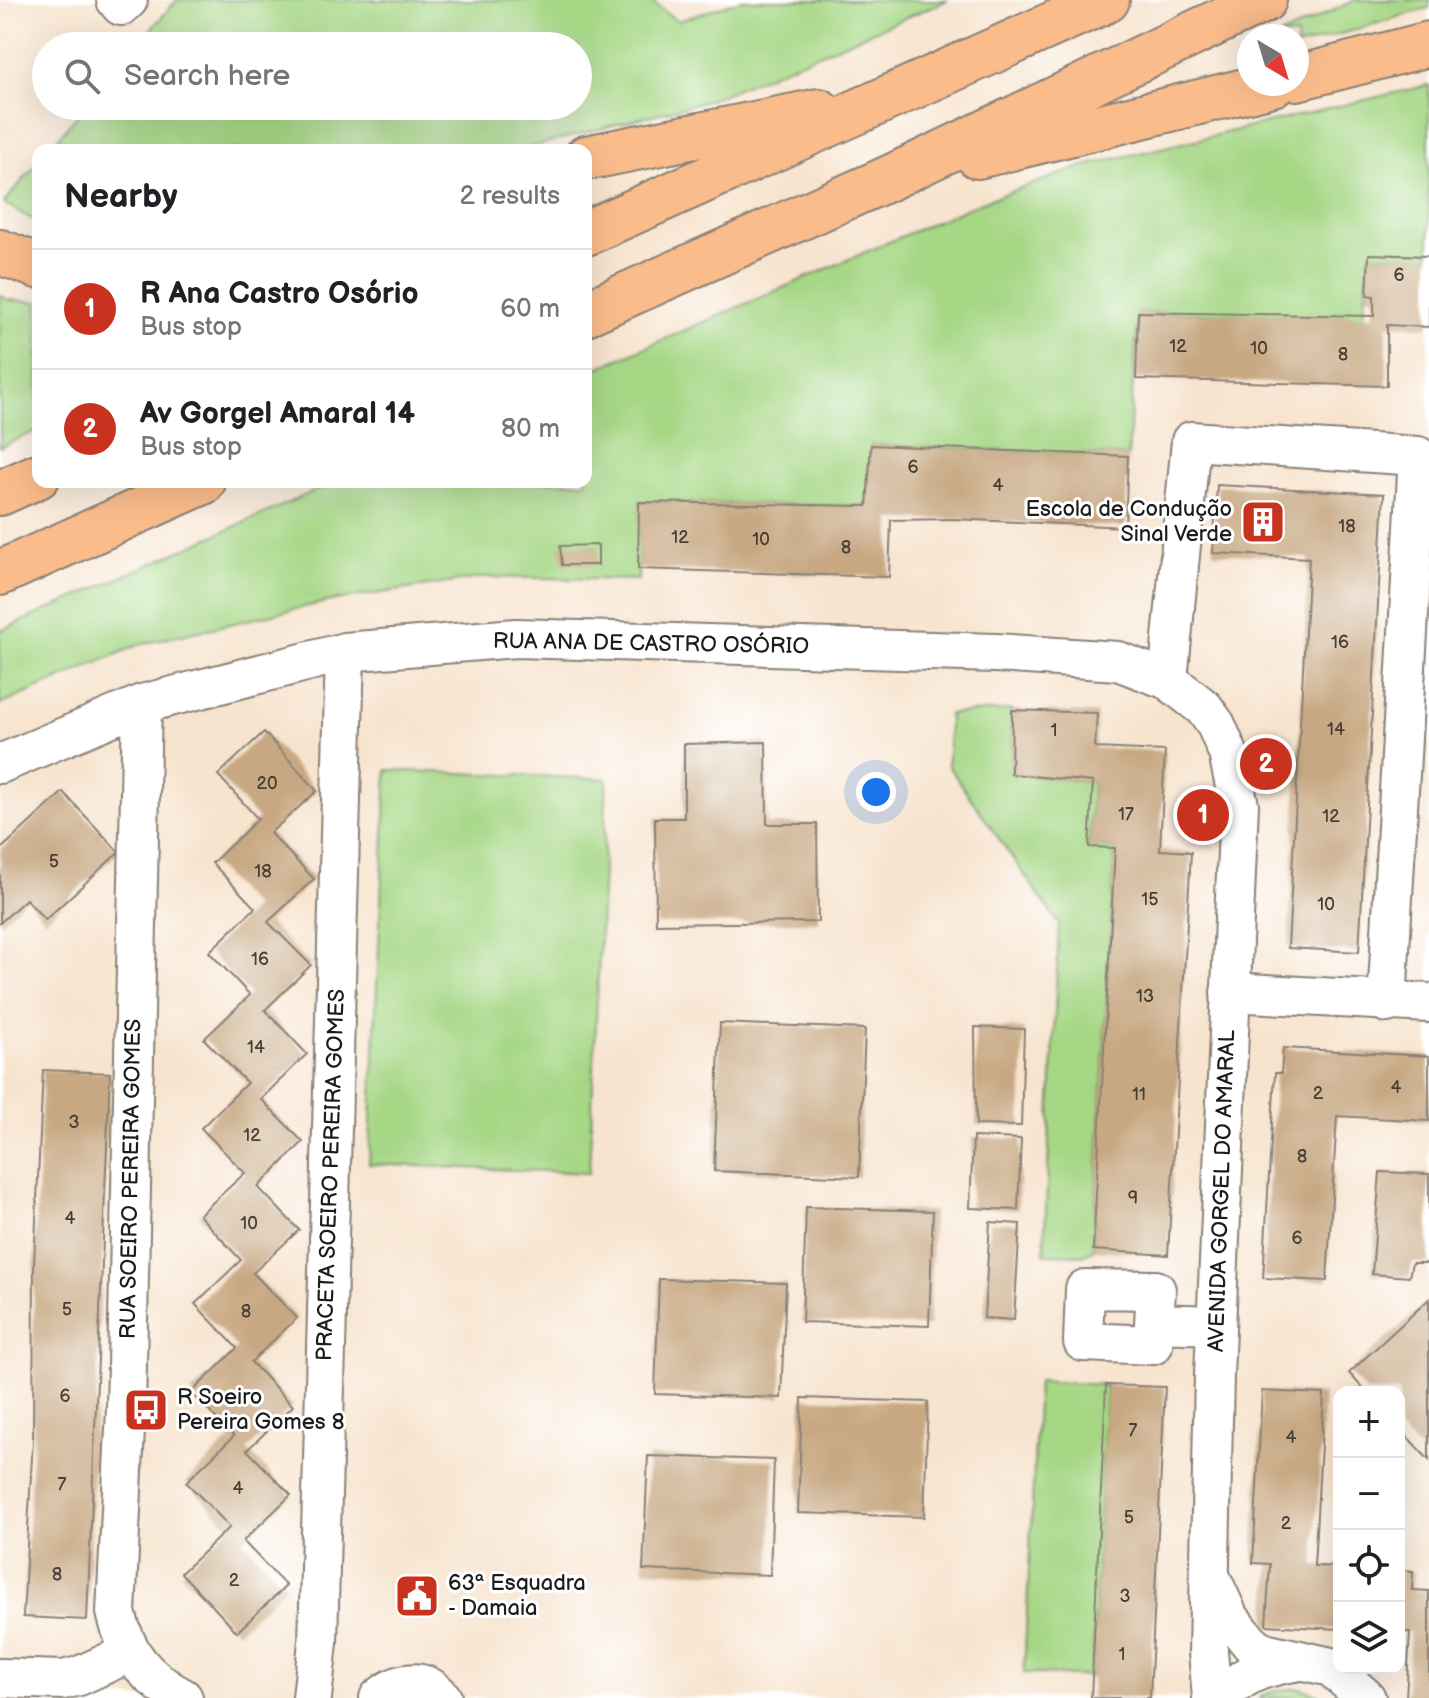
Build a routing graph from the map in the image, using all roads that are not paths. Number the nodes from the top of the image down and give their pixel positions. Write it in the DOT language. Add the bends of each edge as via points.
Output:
graph roads {
  1 [pos="116,0"];
  2 [pos="128,0"];
  3 [pos="1107,0"];
  4 [pos="1264,0"];
  5 [pos="1429,44"];
  6 [pos="1309,75"];
  7 [pos="1237,93"];
  8 [pos="899,94"];
  9 [pos="592,157"];
  10 [pos="887,179"];
  11 [pos="592,230"];
  12 [pos="0,252"];
  13 [pos="32,264"];
  14 [pos="592,310"];
  15 [pos="1424,457"];
  16 [pos="32,479"];
  17 [pos="190,488"];
  18 [pos="0,493"];
  19 [pos="0,573"];
  20 [pos="345,652"];
  21 [pos="1168,680"];
  22 [pos="142,704"];
  23 [pos="0,764"];
  24 [pos="1239,805"];
  25 [pos="1429,983"];
  26 [pos="1230,992"];
  27 [pos="1387,1003"];
  28 [pos="1429,1003"];
  29 [pos="1154,1323"];
  30 [pos="1216,1325"];
  31 [pos="1211,1577"];
  32 [pos="129,1653"];
  33 [pos="1302,1661"];
  34 [pos="0,1678"];
  35 [pos="446,1696"];
  36 [pos="183,1698"];
  37 [pos="312,1698"];
  38 [pos="379,1698"];
  39 [pos="1212,1698"];
  40 [pos="1222,1698"];
  41 [pos="1366,1698"];
  1 -- 2 [label="street" via="121,6"];
  3 -- 8 [label="highway"];
  4 -- 10 [label="highway"];
  5 -- 6 [label="highway"];
  7 -- 10 [label="highway"];
  8 -- 9 [label="highway"];
  8 -- 11 [label="highway"];
  10 -- 14 [label="highway"];
  12 -- 13 [label="highway"];
  15 -- 21 [label="street" via="1191,441"];
  15 -- 27 [label="street"];
  16 -- 18 [label="highway"];
  17 -- 19 [label="highway"];
  20 -- 21 [label="street, RUA ANA DE CASTRO OSÓRIO" via="516,638 996,653 1118,661"];
  20 -- 22 [label="street, RUA ANA DE CASTRO OSÓRIO"];
  20 -- 37 [label="street, PRACETA SOEIRO PEREIRA GOMES" via="318,1642"];
  21 -- 24 [label="street, RUA ANA DE CASTRO OSÓRIO" via="1204,708 1216,725"];
  22 -- 23 [label="street, RUA ANA DE CASTRO OSÓRIO"];
  22 -- 32 [label="street, RUA SOEIRO PEREIRA GOMES" via="126,1409 116,1584 116,1612"];
  24 -- 26 [label="street, AVENIDA GORGEL DO AMARAL"];
  25 -- 27 [label="street"];
  26 -- 27 [label="street"];
  26 -- 30 [label="street, AVENIDA GORGEL DO AMARAL"];
  27 -- 28 [label="street"];
  29 -- 30 [label="street"];
  30 -- 31 [label="street, AVENIDA GORGEL DO AMARAL"];
  31 -- 33 [label="street, AVENIDA GORGEL DO AMARAL" via="1229,1617 1251,1644"];
  31 -- 39 [label="street, AVENIDA GORGEL DO AMARAL"];
  32 -- 34 [label="street" via="63,1680"];
  32 -- 36 [label="street" via="151,1678"];
  33 -- 40 [label="street" via="1244,1677"];
  33 -- 41 [label="street, AVENIDA GORGEL DO AMARAL" via="1331,1667"];
  35 -- 38 [label="street" via="407,1682"];
}
